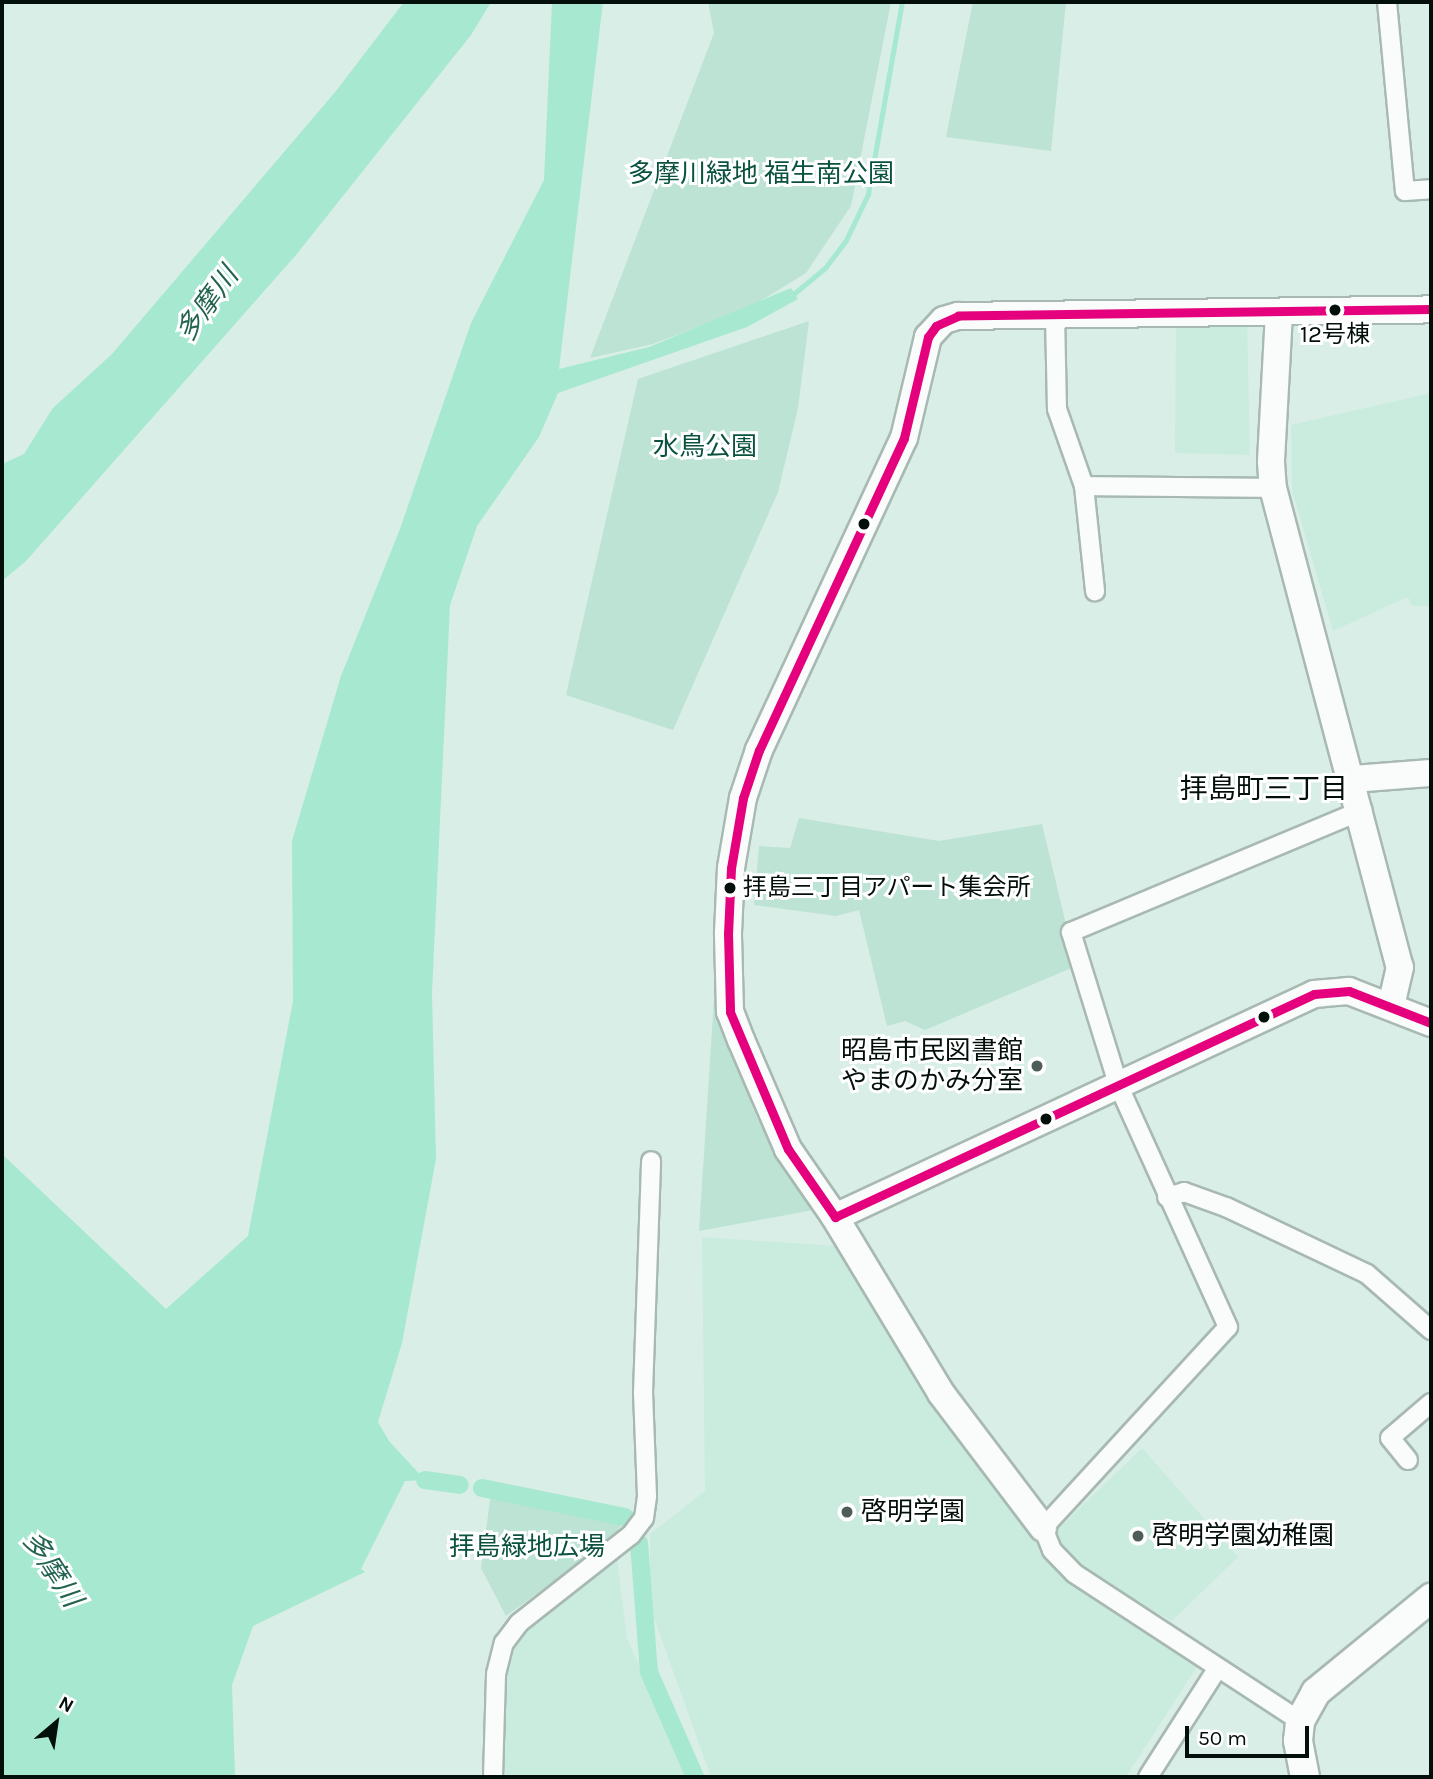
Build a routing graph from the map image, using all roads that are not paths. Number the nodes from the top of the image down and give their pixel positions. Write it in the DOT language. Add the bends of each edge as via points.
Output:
graph roads {
  1 [pos="1387,2"];
  2 [pos="1431,189"];
  3 [pos="1431,309"];
  4 [pos="1279,313"];
  5 [pos="1055,315"];
  6 [pos="1084,486"];
  7 [pos="1273,488"];
  8 [pos="1096,591"];
  9 [pos="1431,773"];
  10 [pos="1353,779"];
  11 [pos="1362,810"];
  12 [pos="1391,1005"];
  13 [pos="1431,1023"];
  14 [pos="1118,1084"];
  15 [pos="651,1161"];
  16 [pos="1167,1197"];
  17 [pos="835,1217"];
  18 [pos="1431,1330"];
  19 [pos="1431,1403"];
  20 [pos="1408,1460"];
  21 [pos="1043,1528"];
  22 [pos="1431,1598"];
  23 [pos="1217,1669"];
  24 [pos="1300,1721"];
  25 [pos="493,1777"];
  26 [pos="1148,1777"];
  27 [pos="1305,1777"];
  1 -- 2 [label="street" via="1405,191"];
  3 -- 4 [label="street"];
  4 -- 5 [label="street"];
  4 -- 7 [label="street" via="1270,462"];
  5 -- 6 [label="street" via="1057,409"];
  5 -- 17 [label="street" via="958,316 944,320 930,333 904,438 759,750 743,798 731,867 730,1012 788,1149"];
  6 -- 7 [label="street"];
  6 -- 8 [label="street"];
  7 -- 10 [label="street"];
  9 -- 10 [label="street"];
  10 -- 11 [label="street"];
  11 -- 12 [label="street" via="1400,967"];
  11 -- 14 [label="street" via="1071,932"];
  12 -- 13 [label="street"];
  12 -- 14 [label="street" via="1349,990 1314,995"];
  14 -- 16 [label="street"];
  14 -- 17 [label="street"];
  15 -- 25 [label="street" via="644,1518 631,1535 519,1623 504,1643 496,1674"];
  16 -- 18 [label="street" via="1184,1192 1226,1207 1367,1275"];
  16 -- 21 [label="street" via="1228,1327"];
  17 -- 21 [label="street" via="941,1394"];
  19 -- 20 [label="street" via="1390,1438"];
  21 -- 23 [label="street" via="1052,1550 1074,1573"];
  22 -- 24 [label="main road" via="1327,1678"];
  23 -- 24 [label="street"];
  23 -- 26 [label="street"];
  24 -- 27 [label="main road" via="1298,1741"];
}
